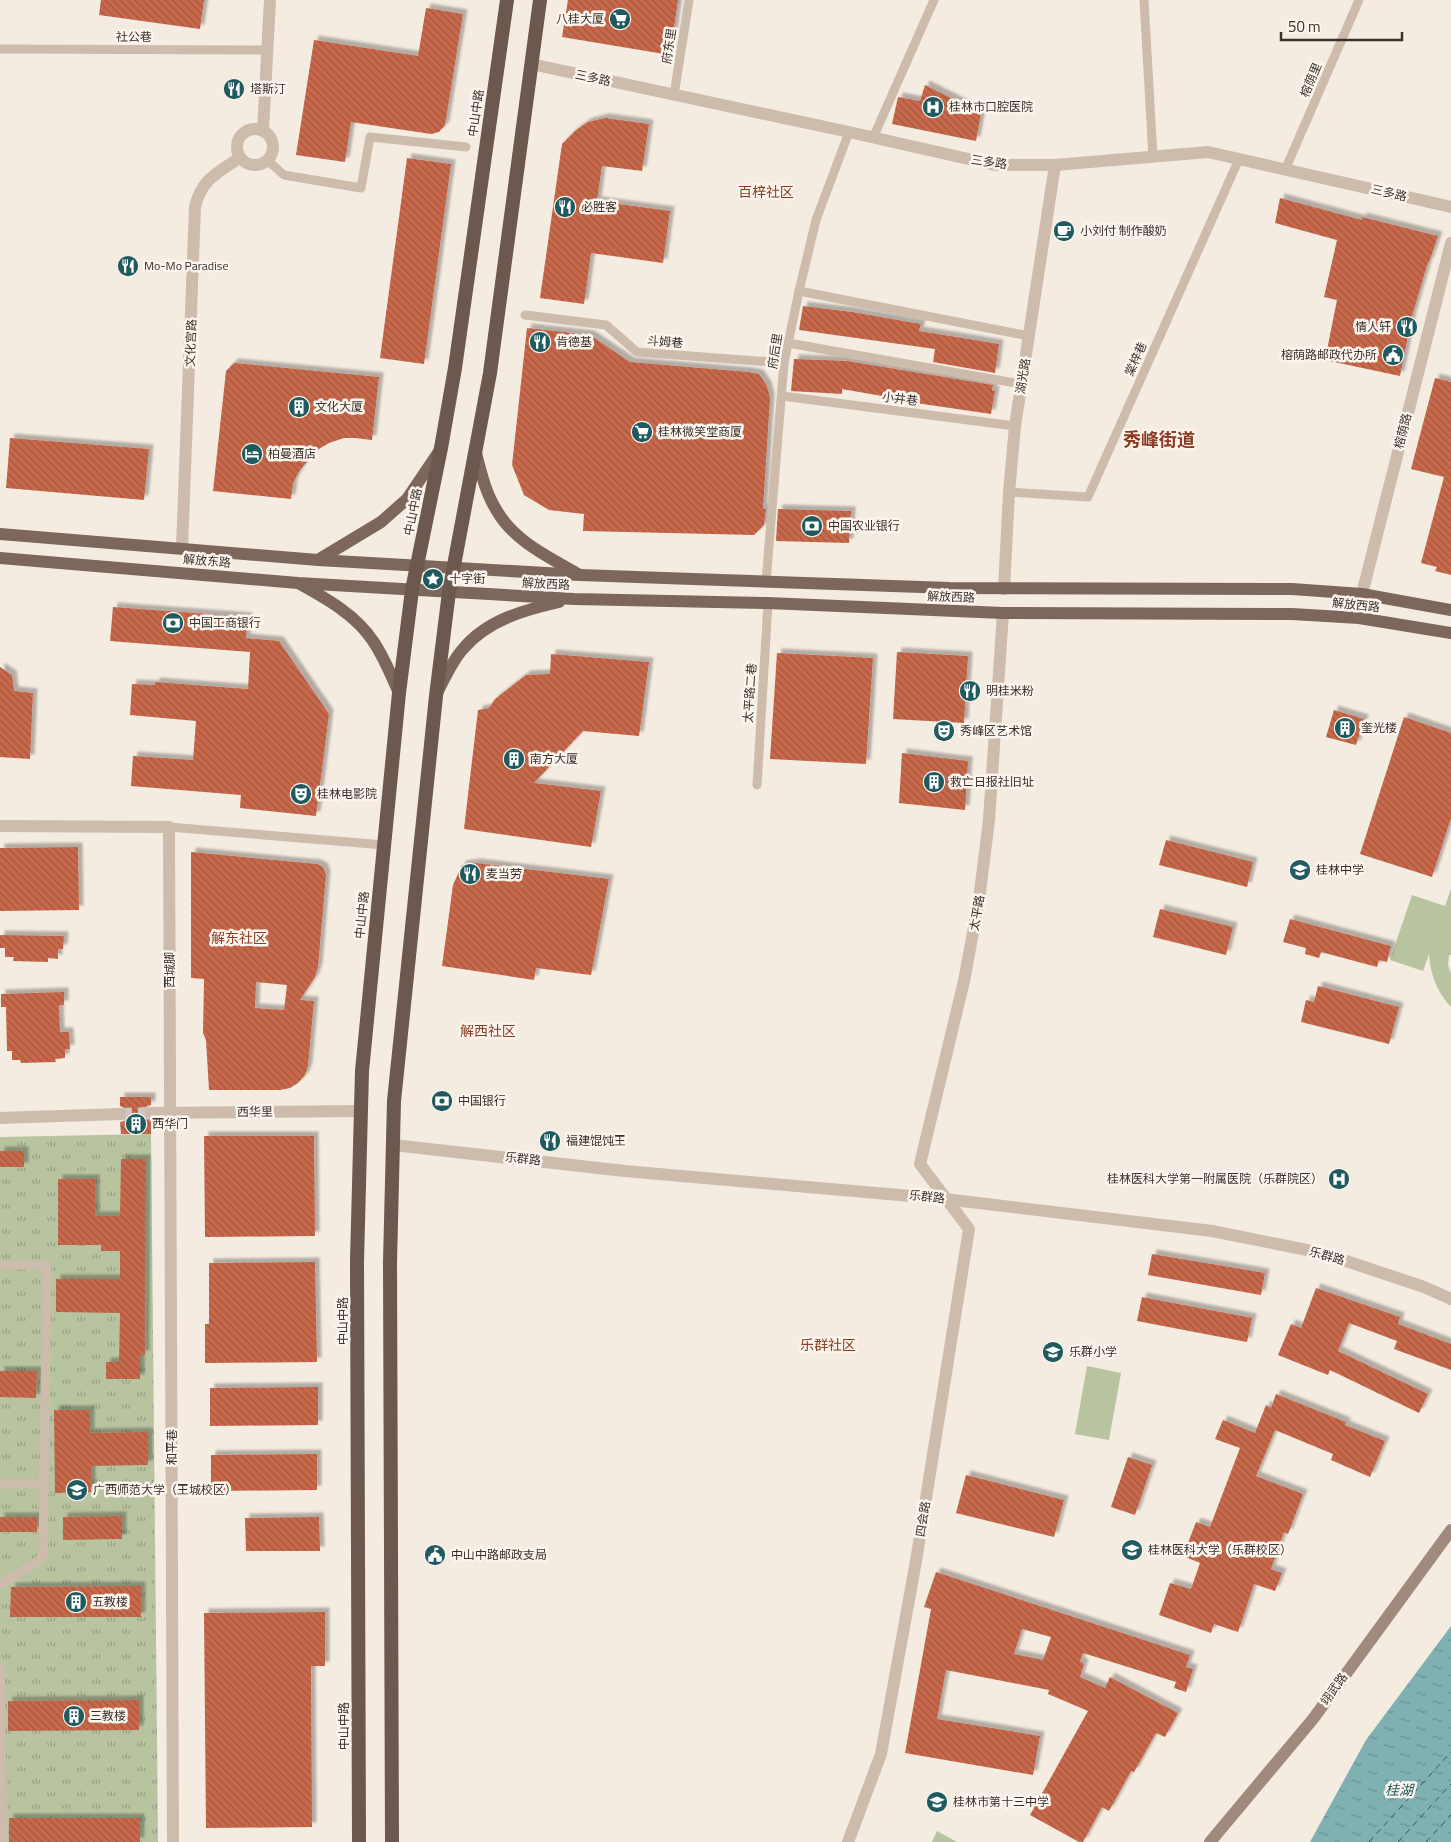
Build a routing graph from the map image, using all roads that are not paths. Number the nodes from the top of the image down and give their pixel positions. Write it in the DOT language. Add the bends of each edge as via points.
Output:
graph roads {
  1 [pos="270,0"];
  2 [pos="507,0"];
  3 [pos="540,0"];
  4 [pos="689,0"];
  5 [pos="934,0"];
  6 [pos="1144,0"];
  7 [pos="1359,0"];
  8 [pos="0,49"];
  9 [pos="267,50"];
  10 [pos="531,64"];
  11 [pos="674,95"];
  12 [pos="263,131"];
  13 [pos="849,132"];
  14 [pos="873,138"];
  15 [pos="466,147"];
  16 [pos="1153,157"];
  17 [pos="240,158"];
  18 [pos="1239,159"];
  19 [pos="267,160"];
  20 [pos="1055,166"];
  21 [pos="1286,170"];
  22 [pos="1451,207"];
  23 [pos="1451,243"];
  24 [pos="799,292"];
  25 [pos="525,314"];
  26 [pos="1029,336"];
  27 [pos="788,343"];
  28 [pos="784,363"];
  29 [pos="1021,384"];
  30 [pos="782,396"];
  31 [pos="1015,426"];
  32 [pos="441,448"];
  33 [pos="476,454"];
  34 [pos="1009,492"];
  35 [pos="0,534"];
  36 [pos="182,548"];
  37 [pos="0,558"];
  38 [pos="318,560"];
  39 [pos="417,566"];
  40 [pos="454,568"];
  41 [pos="580,575"];
  42 [pos="766,582"];
  43 [pos="298,583"];
  44 [pos="1004,589"];
  45 [pos="412,590"];
  46 [pos="449,592"];
  47 [pos="1362,594"];
  48 [pos="574,599"];
  49 [pos="768,603"];
  50 [pos="1451,610"];
  51 [pos="1003,613"];
  52 [pos="1359,618"];
  53 [pos="1451,633"];
  54 [pos="399,693"];
  55 [pos="436,696"];
  56 [pos="757,785"];
  57 [pos="0,826"];
  58 [pos="169,827"];
  59 [pos="384,845"];
  60 [pos="360,1111"];
  61 [pos="151,1113"];
  62 [pos="171,1113"];
  63 [pos="120,1114"];
  64 [pos="0,1118"];
  65 [pos="393,1145"];
  66 [pos="946,1199"];
  67 [pos="0,1265"];
  68 [pos="1451,1299"];
  69 [pos="0,1484"];
  70 [pos="44,1484"];
  71 [pos="1451,1530"];
  72 [pos="0,1584"];
  73 [pos="0,1666"];
  74 [pos="1,1789"];
  75 [pos="3,1842"];
  76 [pos="173,1842"];
  77 [pos="359,1842"];
  78 [pos="392,1842"];
  79 [pos="848,1842"];
  80 [pos="1210,1842"];
  1 -- 9 [label="street"];
  2 -- 32 [label="highway, 中山中路"];
  3 -- 10 [label="highway"];
  4 -- 11 [label="lane, 府东里"];
  5 -- 14 [label="lane"];
  6 -- 16 [label="lane"];
  7 -- 21 [label="lane, 榕荫里"];
  8 -- 9 [label="lane, 社公巷"];
  9 -- 12 [label="street"];
  10 -- 11 [label="street, 三多路"];
  10 -- 33 [label="highway" via="490,373"];
  11 -- 13 [label="street, 三多路"];
  12 -- 17 [label="street" via="251,129 241,135 236,146"];
  12 -- 19 [label="street" via="273,144"];
  13 -- 14 [label="street, 三多路"];
  13 -- 24 [label="lane, 府后里" via="816,220"];
  14 -- 20 [label="street, 三多路" via="996,165"];
  15 -- 19 [label="lane" via="370,136 361,188 284,175"];
  16 -- 18 [label="street, 三多路" via="1208,152"];
  16 -- 20 [label="street, 三多路"];
  17 -- 19 [label="street" via="256,166"];
  17 -- 36 [label="street, 文化宫路" via="204,183 195,207"];
  18 -- 21 [label="street, 三多路"];
  18 -- 34 [label="lane, 棠梓巷" via="1088,496"];
  20 -- 26 [label="street, 湖光路"];
  21 -- 22 [label="street, 三多路"];
  23 -- 47 [label="street, 榕荫路"];
  24 -- 26 [label="lane"];
  24 -- 27 [label="lane, 府后里"];
  25 -- 28 [label="lane, 斗姆巷" via="606,324 637,352"];
  26 -- 29 [label="street, 湖光路"];
  27 -- 28 [label="lane, 府后里"];
  27 -- 29 [label="lane"];
  28 -- 30 [label="lane, 府后里"];
  29 -- 31 [label="street, 湖光路"];
  30 -- 31 [label="lane, 小井巷"];
  30 -- 42 [label="lane, 府后里"];
  31 -- 34 [label="street, 湖光路"];
  32 -- 38 [label="main road" via="407,500 381,522"];
  32 -- 39 [label="highway, 中山中路"];
  33 -- 40 [label="highway"];
  33 -- 41 [label="main road" via="497,512 512,531"];
  34 -- 44 [label="street, 湖光路"];
  35 -- 36 [label="main road, 解放东路"];
  36 -- 38 [label="main road, 解放东路"];
  37 -- 43 [label="main road, 解放东路"];
  38 -- 39 [label="main road, 解放东路"];
  39 -- 40 [label="main road, 解放东路"];
  39 -- 45 [label="highway, 中山中路"];
  40 -- 41 [label="main road, 解放西路"];
  40 -- 46 [label="highway"];
  41 -- 42 [label="main road, 解放西路"];
  42 -- 44 [label="main road, 解放西路"];
  43 -- 45 [label="main road, 解放东路"];
  43 -- 54 [label="main road" via="353,618 386,662"];
  44 -- 47 [label="main road, 解放西路" via="1292,589"];
  45 -- 46 [label="main road, 解放西路"];
  45 -- 54 [label="highway, 中山中路"];
  46 -- 48 [label="main road, 解放西路"];
  46 -- 55 [label="highway"];
  47 -- 50 [label="main road, 解放西路"];
  47 -- 52 [label="street, 榕荫路"];
  48 -- 49 [label="main road, 解放西路"];
  48 -- 55 [label="main road" via="534,608 482,630 462,649"];
  49 -- 51 [label="main road, 解放西路"];
  49 -- 56 [label="lane, 太平路二巷"];
  51 -- 52 [label="main road, 解放西路" via="1292,614"];
  51 -- 66 [label="street, 太平路" via="990,811 979,900 964,981 920,1164"];
  52 -- 53 [label="main road, 解放西路"];
  54 -- 59 [label="highway, 中山中路"];
  55 -- 65 [label="highway" via="394,1101"];
  57 -- 58 [label="street"];
  58 -- 59 [label="lane"];
  58 -- 62 [label="street, 西城脚"];
  59 -- 60 [label="highway, 中山中路"];
  60 -- 62 [label="street, 西华里"];
  60 -- 77 [label="highway, 中山中路"];
  61 -- 62 [label="street, 西华里"];
  62 -- 76 [label="street, 和平巷"];
  63 -- 64 [label="street"];
  65 -- 66 [label="street, 乐群路" via="624,1171"];
  65 -- 78 [label="highway" via="390,1262"];
  66 -- 68 [label="street, 乐群路" via="1212,1231 1322,1253"];
  66 -- 79 [label="street, 四会路" via="969,1229 916,1562 881,1754"];
  67 -- 70 [label="lane" via="48,1265"];
  69 -- 70 [label="lane"];
  70 -- 72 [label="lane" via="42,1557"];
  71 -- 80 [label="main road, 翊武路" via="1313,1719"];
  73 -- 74 [label="lane"];
  74 -- 75 [label="lane"];
}
